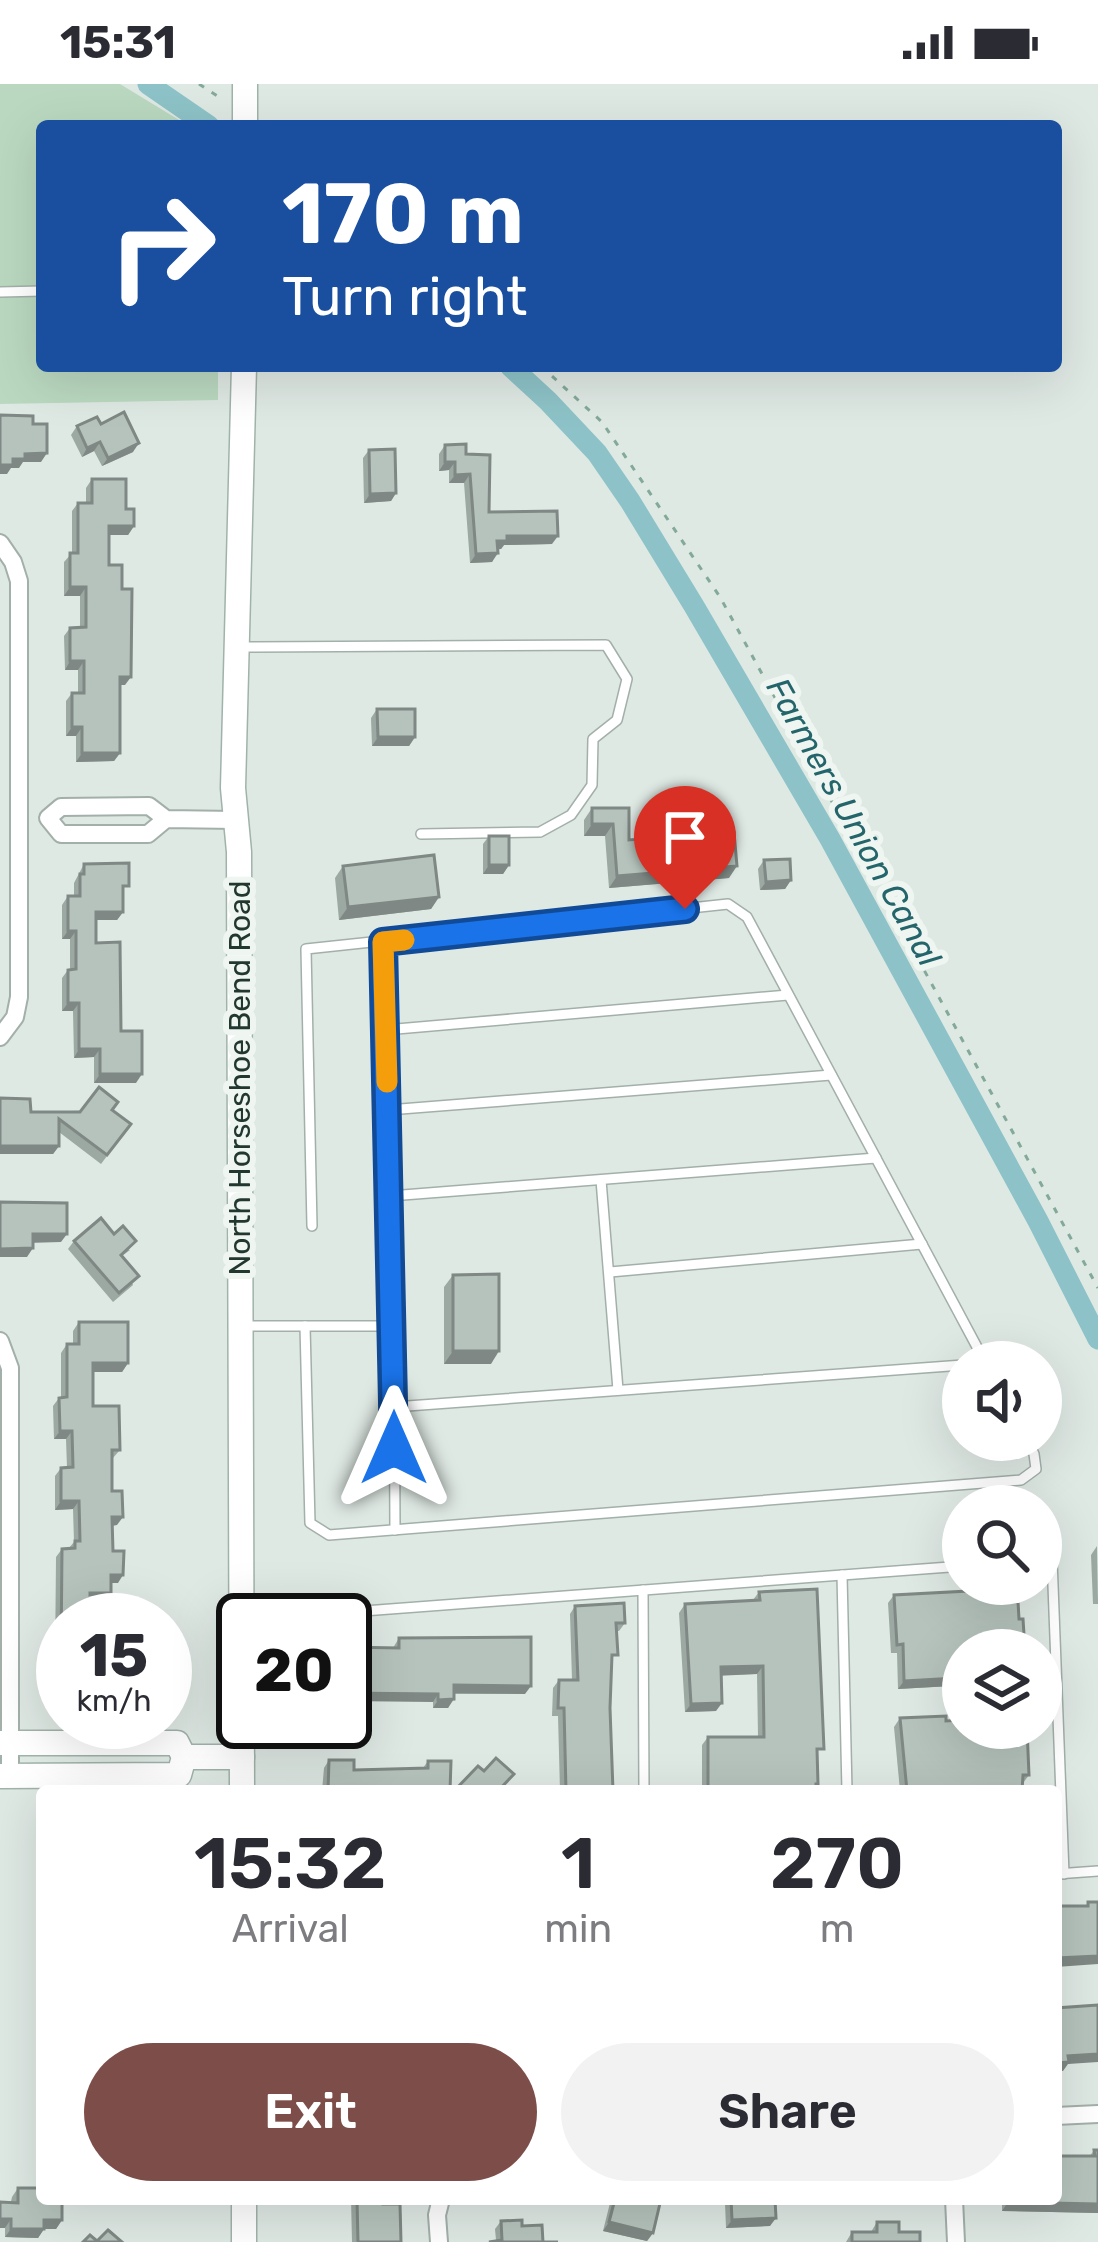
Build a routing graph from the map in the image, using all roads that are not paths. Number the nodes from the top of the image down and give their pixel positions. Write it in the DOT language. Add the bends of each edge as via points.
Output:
graph roads {
  1 [pos="245,84"];
  2 [pos="245,120"];
  3 [pos="36,291"];
  4 [pos="0,292"];
  5 [pos="244,372"];
  6 [pos="0,544"];
  7 [pos="236,647"];
  8 [pos="19,818"];
  9 [pos="48,818"];
  10 [pos="166,819"];
  11 [pos="236,820"];
  12 [pos="421,834"];
  13 [pos="383,942"];
  14 [pos="788,994"];
  15 [pos="386,1030"];
  16 [pos="2,1035"];
  17 [pos="831,1075"];
  18 [pos="388,1110"];
  19 [pos="876,1158"];
  20 [pos="601,1180"];
  21 [pos="390,1196"];
  22 [pos="312,1226"];
  23 [pos="922,1244"];
  24 [pos="610,1272"];
  25 [pos="241,1326"];
  26 [pos="305,1326"];
  27 [pos="394,1326"];
  28 [pos="0,1341"];
  29 [pos="974,1341"];
  30 [pos="942,1367"];
  31 [pos="618,1390"];
  32 [pos="394,1407"];
  33 [pos="1035,1461"];
  34 [pos="395,1530"];
  35 [pos="942,1568"];
  36 [pos="842,1575"];
  37 [pos="643,1590"];
  38 [pos="241,1593"];
  39 [pos="1053,1605"];
  40 [pos="372,1610"];
  41 [pos="5,1742"];
  42 [pos="242,1749"];
  43 [pos="184,1757"];
  44 [pos="242,1757"];
  45 [pos="5,1776"];
  46 [pos="242,1785"];
  47 [pos="644,1785"];
  48 [pos="847,1785"];
  49 [pos="1058,1785"];
  50 [pos="1098,1871"];
  51 [pos="1062,1874"];
  52 [pos="1098,2114"];
  53 [pos="1062,2116"];
  54 [pos="244,2205"];
  55 [pos="439,2205"];
  56 [pos="954,2205"];
  57 [pos="244,2242"];
  58 [pos="439,2242"];
  59 [pos="956,2242"];
  1 -- 2 [label="street"];
  3 -- 4 [label="lane"];
  5 -- 7 [label="street, North Horseshoe Bend Road"];
  6 -- 8 [label="street" via="19,581"];
  7 -- 11 [label="street, North Horseshoe Bend Road"];
  7 -- 12 [label="lane" via="606,645 627,679 617,720 592,739 592,785 571,815 540,832"];
  8 -- 9 [label="street"];
  8 -- 16 [label="street" via="19,997"];
  9 -- 10 [label="street" via="61,807 149,806"];
  9 -- 10 [label="street" via="61,834 148,834"];
  10 -- 11 [label="street"];
  11 -- 25 [label="street, North Horseshoe Bend Road"];
  13 -- 14 [label="lane" via="728,904 747,917"];
  13 -- 15 [label="lane"];
  13 -- 22 [label="lane" via="306,949"];
  14 -- 15 [label="lane"];
  14 -- 17 [label="lane"];
  15 -- 18 [label="lane"];
  17 -- 18 [label="lane"];
  17 -- 19 [label="lane"];
  18 -- 21 [label="lane"];
  19 -- 20 [label="lane"];
  19 -- 23 [label="lane"];
  20 -- 21 [label="lane"];
  20 -- 24 [label="lane"];
  21 -- 27 [label="lane"];
  23 -- 24 [label="lane"];
  23 -- 29 [label="lane"];
  24 -- 31 [label="lane"];
  25 -- 26 [label="lane"];
  25 -- 38 [label="street, North Horseshoe Bend Road"];
  26 -- 27 [label="lane"];
  26 -- 34 [label="lane" via="310,1523 329,1535"];
  27 -- 32 [label="lane"];
  28 -- 41 [label="street" via="10,1368"];
  30 -- 31 [label="lane"];
  31 -- 32 [label="lane"];
  32 -- 34 [label="lane"];
  33 -- 34 [label="lane" via="1021,1480"];
  35 -- 36 [label="lane"];
  36 -- 37 [label="lane"];
  36 -- 48 [label="lane"];
  37 -- 40 [label="lane"];
  37 -- 47 [label="lane"];
  39 -- 49 [label="lane"];
  41 -- 43 [label="street" via="177,1743"];
  41 -- 45 [label="street"];
  42 -- 44 [label="street, North Horseshoe Bend Road"];
  43 -- 44 [label="street"];
  43 -- 45 [label="street" via="178,1775"];
  44 -- 46 [label="street, North Horseshoe Bend Road"];
  50 -- 51 [label="lane"];
  52 -- 53 [label="street"];
  54 -- 57 [label="street"];
  55 -- 58 [label="street"];
  56 -- 59 [label="street"];
}
